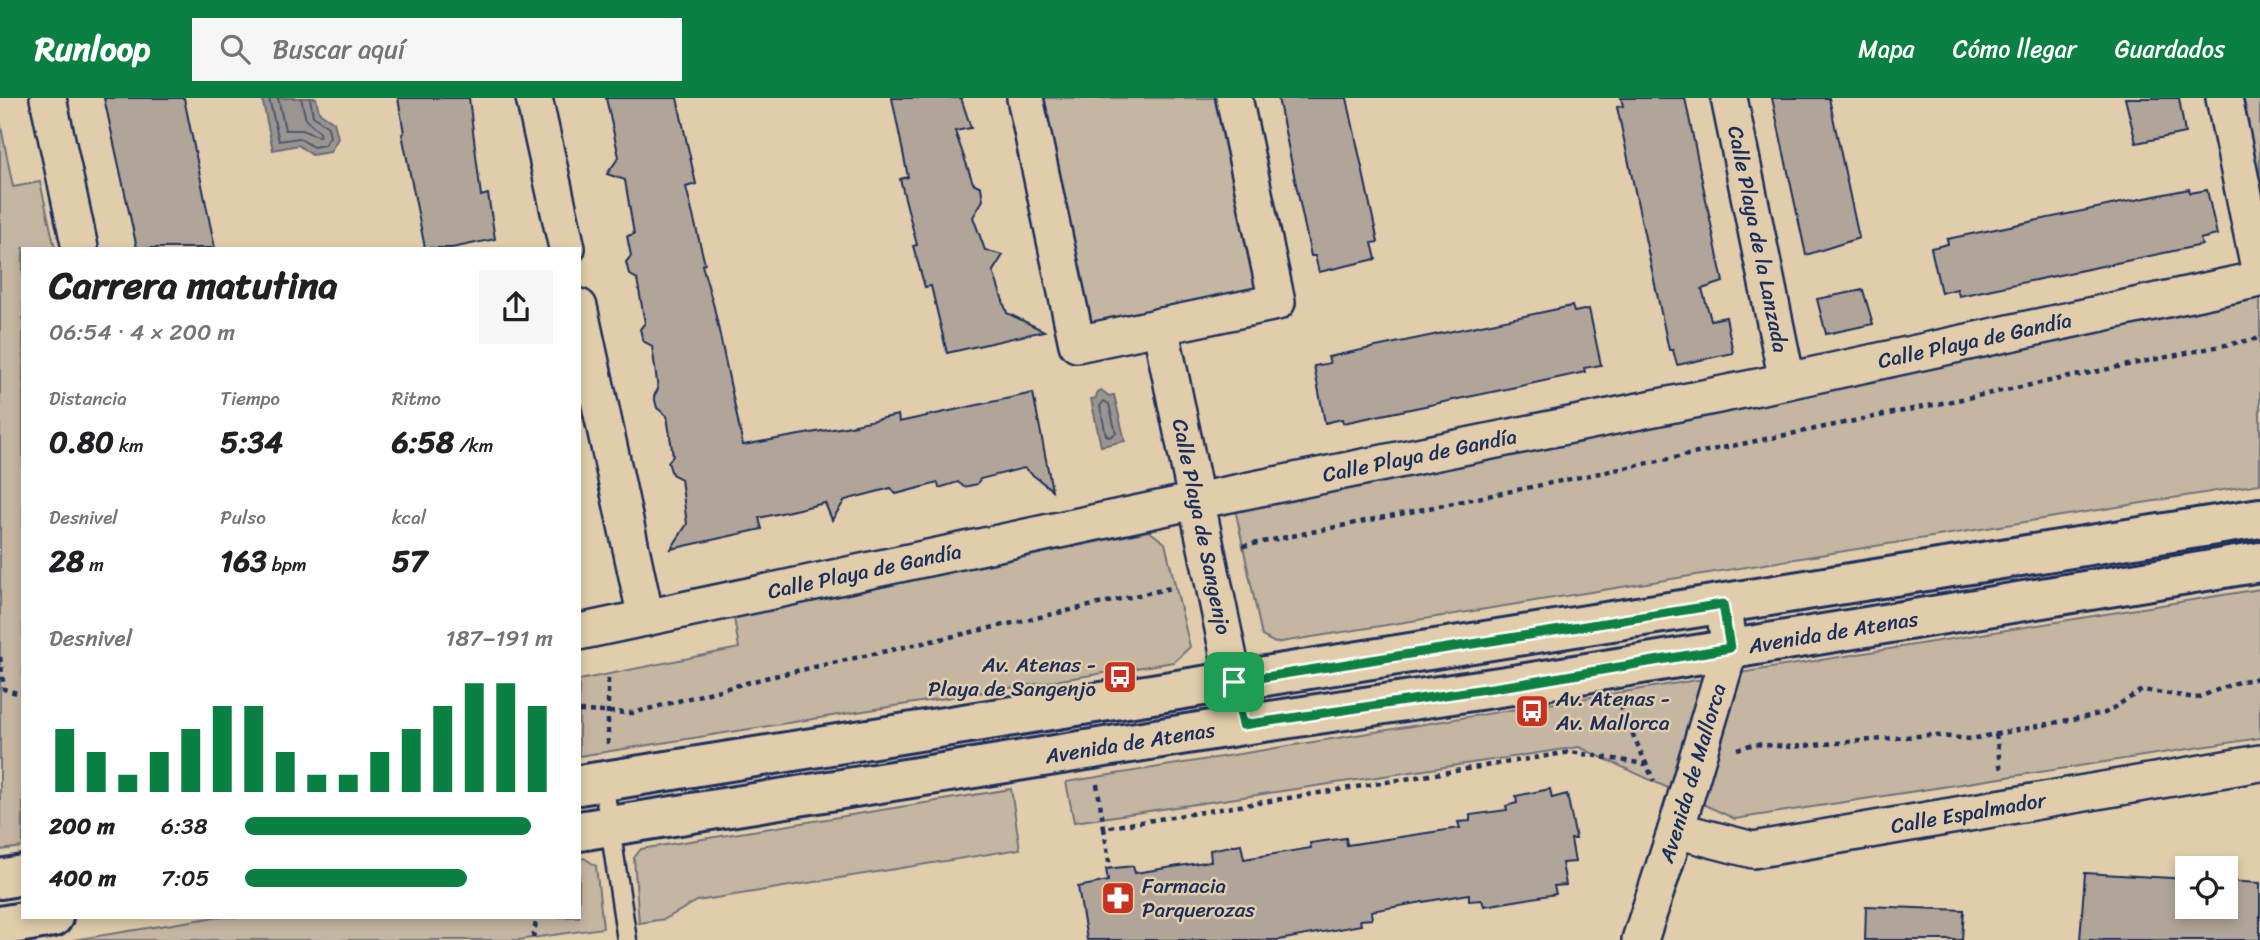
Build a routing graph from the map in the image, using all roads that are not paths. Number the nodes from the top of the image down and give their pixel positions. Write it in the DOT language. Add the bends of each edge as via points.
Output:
graph roads {
  1 [pos="48,98"];
  2 [pos="534,98"];
  3 [pos="1026,98"];
  4 [pos="1234,98"];
  5 [pos="1729,98"];
  6 [pos="2224,98"];
  7 [pos="80,247"];
  8 [pos="567,247"];
  9 [pos="2260,273"];
  10 [pos="2260,279"];
  11 [pos="581,316"];
  12 [pos="1160,326"];
  13 [pos="1787,381"];
  14 [pos="1196,501"];
  15 [pos="2260,518"];
  16 [pos="2260,562"];
  17 [pos="1723,604"];
  18 [pos="646,618"];
  19 [pos="581,632"];
  20 [pos="1730,648"];
  21 [pos="1234,682"];
  22 [pos="1243,725"];
  23 [pos="2260,763"];
  24 [pos="596,773"];
  25 [pos="594,829"];
  26 [pos="1676,830"];
  27 [pos="21,876"];
  28 [pos="0,879"];
  29 [pos="41,919"];
  30 [pos="0,926"];
  31 [pos="627,940"];
  32 [pos="1640,940"];
  1 -- 7 [label="street"];
  2 -- 8 [label="street"];
  3 -- 12 [label="street" via="1077,344"];
  4 -- 12 [label="street" via="1277,302"];
  5 -- 13 [label="street, Calle Playa de la Lanzada"];
  6 -- 9 [label="street"];
  10 -- 13 [label="street, Calle Playa de Gandía"];
  11 -- 18 [label="street"];
  12 -- 14 [label="street, Calle Playa de Sangenjo"];
  13 -- 14 [label="street, Calle Playa de Gandía"];
  14 -- 18 [label="street, Calle Playa de Gandía"];
  14 -- 21 [label="street, Calle Playa de Sangenjo"];
  15 -- 17 [label="main road, Avenida de Atenas"];
  16 -- 20 [label="main road, Avenida de Atenas"];
  17 -- 20 [label="street, Avenida de Mallorca"];
  17 -- 21 [label="main road, Avenida de Atenas"];
  18 -- 19 [label="street, Calle Playa de Gandía"];
  20 -- 22 [label="main road, Avenida de Atenas"];
  20 -- 26 [label="street, Avenida de Mallorca"];
  21 -- 22 [label="street, Calle Playa de Sangenjo"];
  21 -- 24 [label="main road, Avenida de Atenas"];
  22 -- 25 [label="main road, Avenida de Atenas"];
  23 -- 26 [label="street, Calle Espalmador" via="1753,850"];
  24 -- 25 [label="lane"];
  25 -- 31 [label="lane"];
  26 -- 32 [label="street, Avenida de Mallorca"];
  27 -- 28 [label="main road"];
  29 -- 30 [label="main road"];
}
